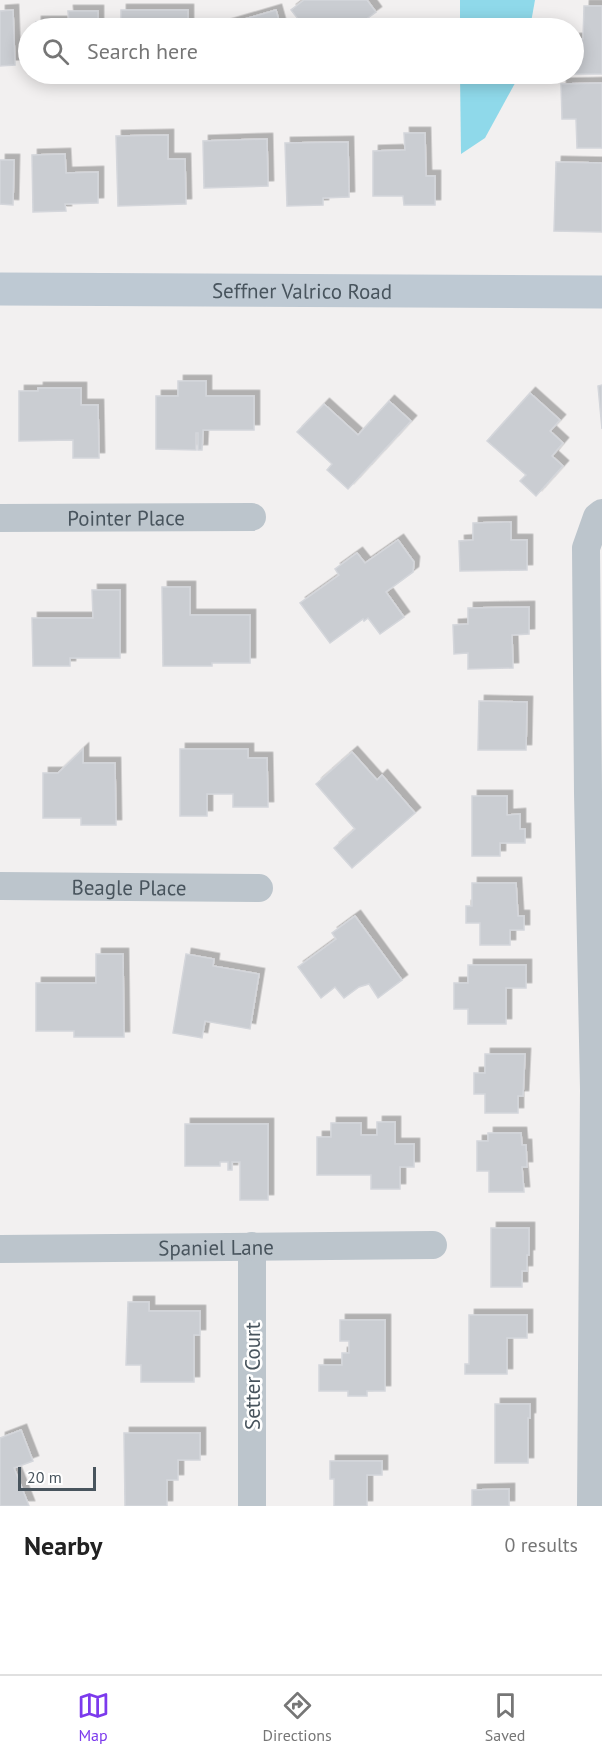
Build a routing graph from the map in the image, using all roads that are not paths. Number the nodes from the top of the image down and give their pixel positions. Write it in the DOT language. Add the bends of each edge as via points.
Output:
graph roads {
  1 [pos="0,289"];
  2 [pos="602,292"];
  3 [pos="602,513"];
  4 [pos="252,517"];
  5 [pos="0,518"];
  6 [pos="595,793"];
  7 [pos="0,885"];
  8 [pos="259,888"];
  9 [pos="598,1090"];
  10 [pos="433,1245"];
  11 [pos="252,1246"];
  12 [pos="0,1249"];
  13 [pos="252,1506"];
  14 [pos="591,1506"];
  1 -- 2 [label="street, Seffner Valrico Road"];
  3 -- 6 [label="street" via="586,548"];
  4 -- 5 [label="street, Pointer Place"];
  6 -- 9 [label="street"];
  7 -- 8 [label="street, Beagle Place"];
  9 -- 14 [label="street"];
  10 -- 11 [label="street, Spaniel Lane"];
  11 -- 12 [label="street, Spaniel Lane"];
  11 -- 13 [label="street, Setter Court"];
}
